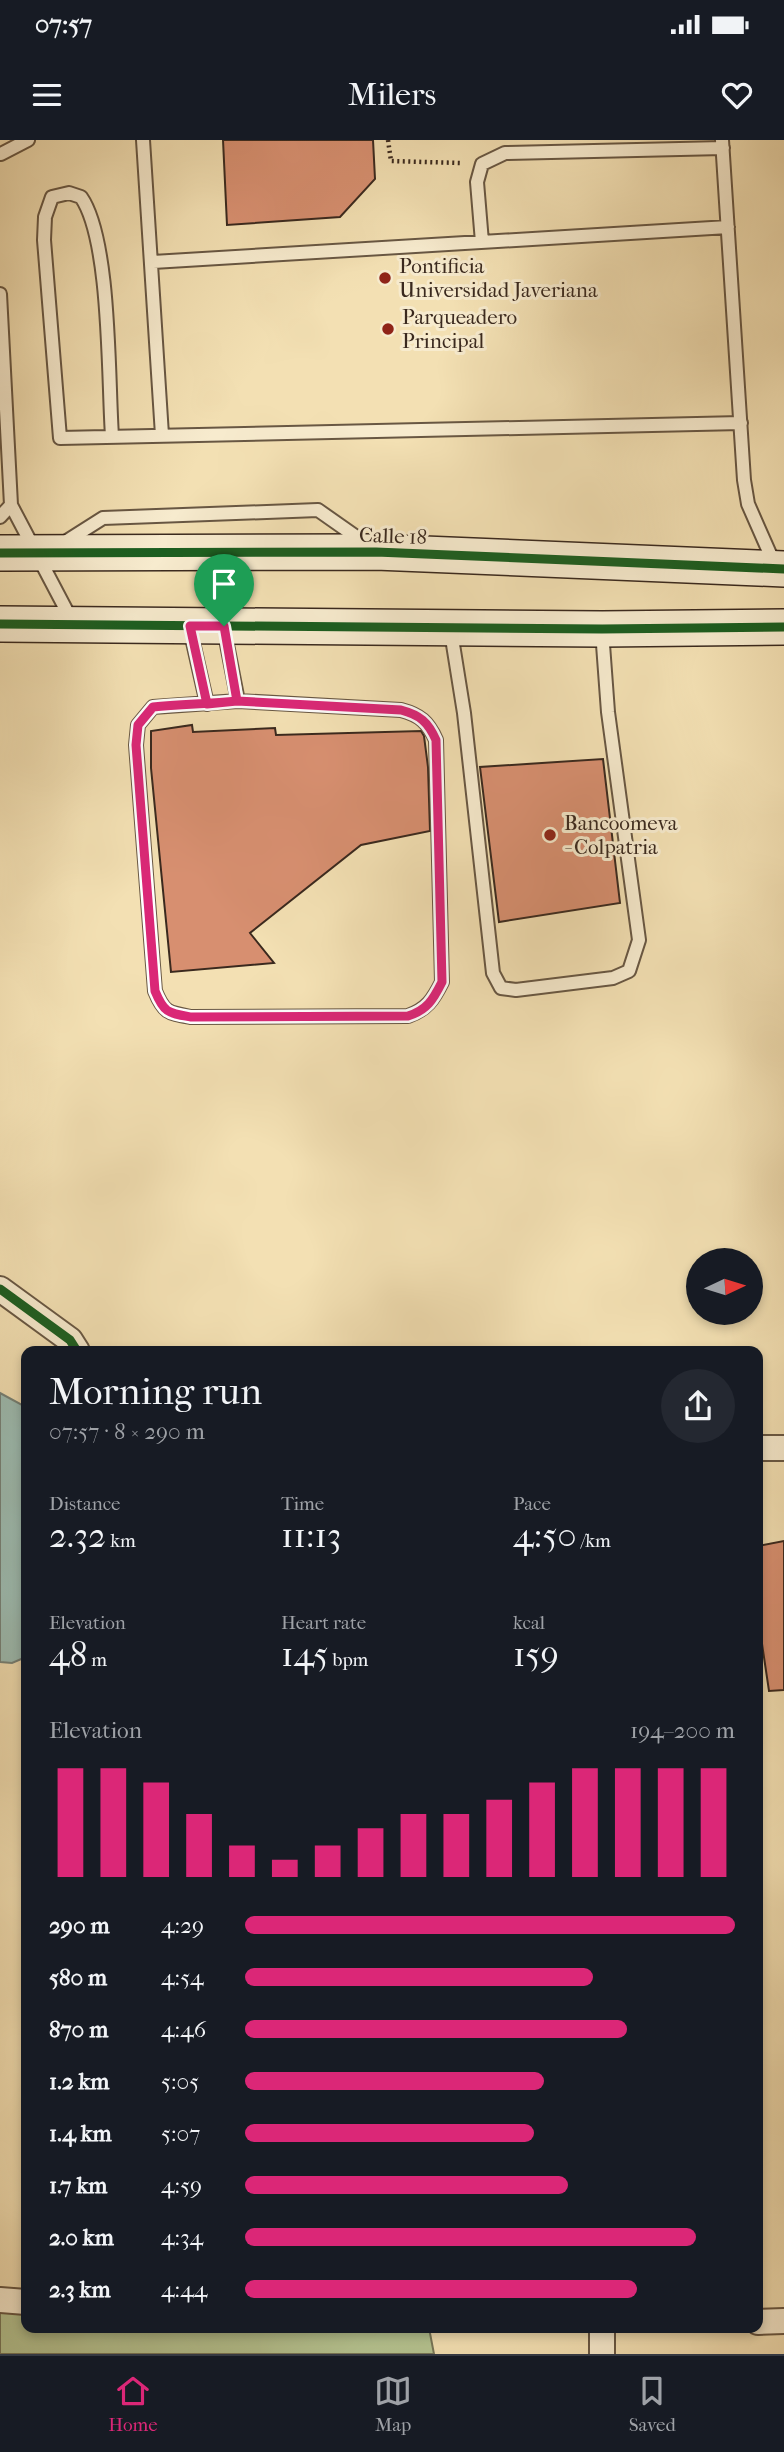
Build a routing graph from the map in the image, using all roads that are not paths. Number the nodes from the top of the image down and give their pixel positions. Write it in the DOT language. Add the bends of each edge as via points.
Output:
graph roads {
  1 [pos="9,140"];
  2 [pos="28,140"];
  3 [pos="143,140"];
  4 [pos="722,144"];
  5 [pos="0,155"];
  6 [pos="728,227"];
  7 [pos="482,242"];
  8 [pos="153,262"];
  9 [pos="0,293"];
  10 [pos="741,423"];
  11 [pos="162,435"];
  12 [pos="112,436"];
  13 [pos="11,505"];
  14 [pos="0,517"];
  15 [pos="0,553"];
  16 [pos="41,553"];
  17 [pos="781,570"];
  18 [pos="0,624"];
  19 [pos="74,625"];
  20 [pos="190,626"];
  21 [pos="224,626"];
  22 [pos="784,627"];
  23 [pos="451,628"];
  24 [pos="602,629"];
  25 [pos="237,701"];
  26 [pos="207,704"];
  27 [pos="0,1289"];
  28 [pos="74,1346"];
  29 [pos="763,1448"];
  30 [pos="784,1448"];
  31 [pos="0,2301"];
  32 [pos="21,2301"];
  33 [pos="784,2321"];
  34 [pos="763,2322"];
  35 [pos="601,2333"];
  36 [pos="602,2354"];
  1 -- 5 [label="lane"];
  2 -- 5 [label="lane"];
  3 -- 8 [label="lane"];
  4 -- 6 [label="lane"];
  4 -- 7 [label="lane" via="505,153 482,164 477,182"];
  6 -- 7 [label="lane"];
  6 -- 10 [label="lane"];
  7 -- 8 [label="lane"];
  8 -- 11 [label="lane"];
  9 -- 13 [label="lane"];
  10 -- 11 [label="lane"];
  10 -- 17 [label="lane" via="748,504 764,548"];
  11 -- 12 [label="lane"];
  12 -- 12 [label="lane" via="60,438 44,240 52,197 61,194 81,197 94,223 102,270"];
  13 -- 14 [label="lane"];
  13 -- 16 [label="lane"];
  15 -- 16 [label="main road, Calle 18"];
  16 -- 17 [label="main road, Calle 18" via="376,552"];
  16 -- 19 [label="lane"];
  18 -- 19 [label="main road"];
  19 -- 20 [label="main road"];
  20 -- 21 [label="main road"];
  20 -- 26 [label="lane"];
  21 -- 23 [label="main road"];
  21 -- 25 [label="lane"];
  22 -- 24 [label="main road"];
  23 -- 24 [label="main road"];
  23 -- 24 [label="lane" via="494,973 501,988 516,990 613,978 629,971 635,959 639,940 608,712"];
  25 -- 26 [label="lane"];
  25 -- 26 [label="lane" via="401,710 418,715 430,726 436,740 442,982 423,1011 408,1016 191,1017 162,1007 155,991 138,725 153,707"];
  27 -- 28 [label="street"];
  29 -- 30 [label="street"];
  31 -- 32 [label="street"];
  33 -- 34 [label="street"];
  35 -- 36 [label="street"];
}
